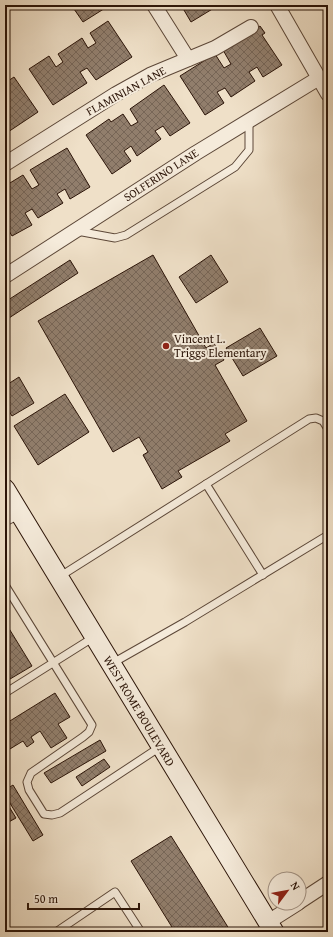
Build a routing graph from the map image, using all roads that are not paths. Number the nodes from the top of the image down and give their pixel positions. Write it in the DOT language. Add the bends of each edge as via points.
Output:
graph roads {
  1 [pos="154,5"];
  2 [pos="277,5"];
  3 [pos="251,27"];
  4 [pos="188,58"];
  5 [pos="319,78"];
  6 [pos="328,94"];
  7 [pos="249,120"];
  8 [pos="5,164"];
  9 [pos="76,230"];
  10 [pos="5,276"];
  11 [pos="328,429"];
  12 [pos="206,484"];
  13 [pos="5,489"];
  14 [pos="12,518"];
  15 [pos="328,535"];
  16 [pos="263,575"];
  17 [pos="58,577"];
  18 [pos="5,585"];
  19 [pos="94,637"];
  20 [pos="53,663"];
  21 [pos="111,664"];
  22 [pos="5,693"];
  23 [pos="161,747"];
  24 [pos="328,883"];
  25 [pos="307,896"];
  26 [pos="288,911"];
  27 [pos="271,927"];
  28 [pos="56,932"];
  29 [pos="141,932"];
  1 -- 4 [label="street"];
  2 -- 5 [label="street"];
  3 -- 4 [label="street, FLAMINIAN LANE" via="215,48"];
  4 -- 8 [label="street, FLAMINIAN LANE" via="116,94"];
  5 -- 6 [label="street"];
  5 -- 7 [label="street, SOLFERINO LANE"];
  7 -- 9 [label="street, SOLFERINO LANE"];
  7 -- 9 [label="lane" via="249,150 235,167 126,234 115,238"];
  9 -- 10 [label="street, SOLFERINO LANE"];
  11 -- 12 [label="lane" via="323,420 309,419"];
  12 -- 16 [label="lane"];
  12 -- 17 [label="lane"];
  13 -- 14 [label="street, WEST ROME BOULEVARD"];
  14 -- 17 [label="street, WEST ROME BOULEVARD"];
  15 -- 16 [label="lane"];
  16 -- 21 [label="lane"];
  17 -- 19 [label="street, WEST ROME BOULEVARD"];
  18 -- 20 [label="lane"];
  19 -- 20 [label="lane"];
  19 -- 21 [label="street, WEST ROME BOULEVARD"];
  20 -- 22 [label="lane"];
  20 -- 23 [label="lane" via="92,725 83,737 30,773 27,782 29,790 44,814 60,813"];
  21 -- 23 [label="street, WEST ROME BOULEVARD"];
  23 -- 27 [label="street, WEST ROME BOULEVARD"];
  24 -- 25 [label="street"];
  26 -- 27 [label="street"];
  28 -- 29 [label="lane" via="115,892"];
}
